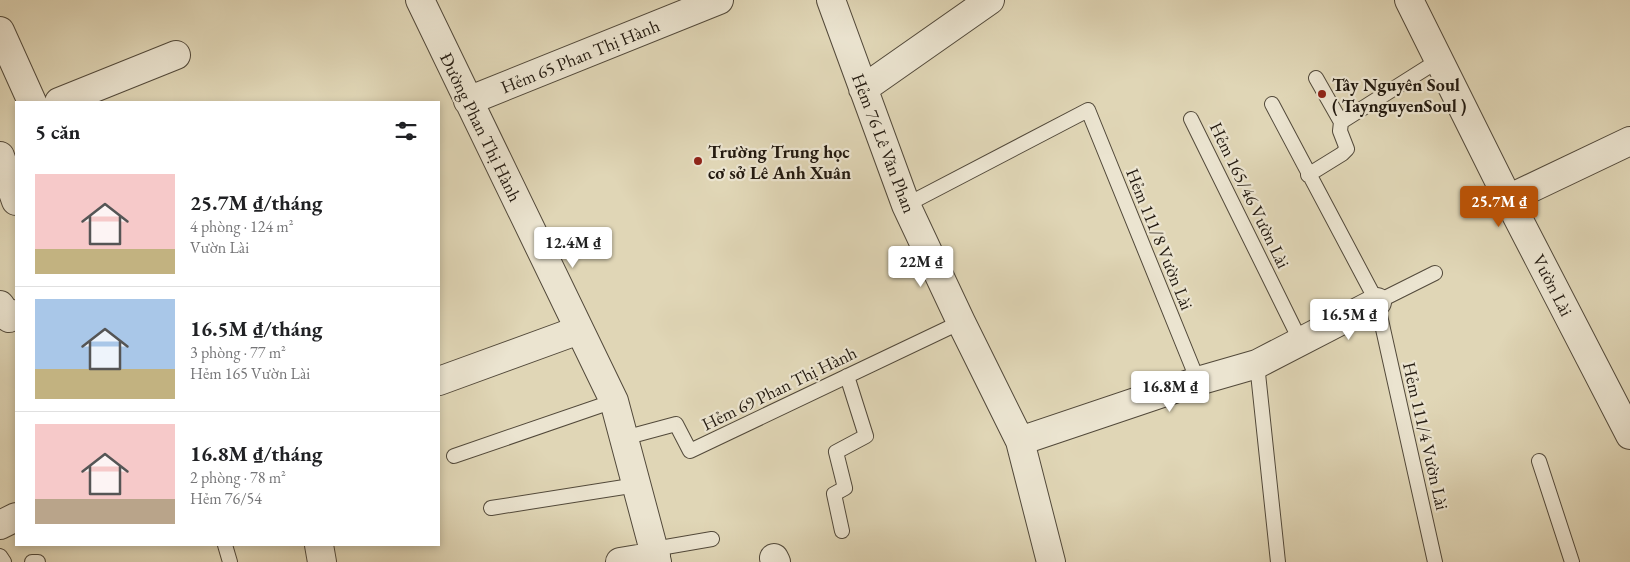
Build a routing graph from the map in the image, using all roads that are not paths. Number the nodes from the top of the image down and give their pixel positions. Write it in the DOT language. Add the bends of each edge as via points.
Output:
graph roads {
  1 [pos="420,0"];
  2 [pos="720,0"];
  3 [pos="830,0"];
  4 [pos="990,0"];
  5 [pos="1409,0"];
  6 [pos="0,31"];
  7 [pos="176,55"];
  8 [pos="1439,60"];
  9 [pos="1316,78"];
  10 [pos="863,89"];
  11 [pos="32,101"];
  12 [pos="61,101"];
  13 [pos="468,101"];
  14 [pos="1272,104"];
  15 [pos="1191,119"];
  16 [pos="1341,122"];
  17 [pos="1630,141"];
  18 [pos="0,156"];
  19 [pos="1308,175"];
  20 [pos="15,198"];
  21 [pos="1508,199"];
  22 [pos="906,204"];
  23 [pos="1435,272"];
  24 [pos="1377,302"];
  25 [pos="0,306"];
  26 [pos="15,315"];
  27 [pos="960,322"];
  28 [pos="579,330"];
  29 [pos="1301,342"];
  30 [pos="1258,364"];
  31 [pos="847,376"];
  32 [pos="440,381"];
  33 [pos="1198,381"];
  34 [pos="614,401"];
  35 [pos="1627,419"];
  36 [pos="624,438"];
  37 [pos="1020,442"];
  38 [pos="454,456"];
  39 [pos="1539,460"];
  40 [pos="637,485"];
  41 [pos="491,508"];
  42 [pos="15,518"];
  43 [pos="0,525"];
  44 [pos="842,531"];
  45 [pos="712,539"];
  46 [pos="225,546"];
  47 [pos="319,546"];
  48 [pos="0,556"];
  49 [pos="656,556"];
  50 [pos="4,562"];
  51 [pos="32,562"];
  52 [pos="38,562"];
  53 [pos="230,562"];
  54 [pos="322,562"];
  55 [pos="620,562"];
  56 [pos="1051,562"];
  57 [pos="1278,562"];
  58 [pos="1435,562"];
  59 [pos="1572,562"];
  1 -- 13 [label="street, Đường Phan Thị Hành"];
  2 -- 13 [label="street, Hẻm 65 Phan Thị Hành"];
  3 -- 10 [label="street, Hẻm 76 Lê Văn Phan"];
  4 -- 10 [label="street"];
  5 -- 8 [label="street, Vườn Lài"];
  6 -- 11 [label="street"];
  7 -- 12 [label="street"];
  8 -- 16 [label="lane"];
  8 -- 21 [label="street, Vườn Lài"];
  9 -- 16 [label="lane"];
  10 -- 22 [label="street, Hẻm 76 Lê Văn Phan"];
  13 -- 28 [label="street, Đường Phan Thị Hành"];
  14 -- 19 [label="lane, Hẻm 111/4 Vườn Lài"];
  15 -- 29 [label="lane, Hẻm 165/46 Vườn Lài"];
  16 -- 19 [label="lane" via="1340,131 1347,149"];
  17 -- 21 [label="street"];
  18 -- 20 [label="street"];
  19 -- 24 [label="lane, Hẻm 111/4 Vườn Lài"];
  21 -- 35 [label="street, Vườn Lài"];
  22 -- 27 [label="street, Hẻm 76 Lê Văn Phan"];
  22 -- 33 [label="lane, Hẻm 111/8 Vườn Lài" via="1088,110"];
  23 -- 24 [label="lane"];
  24 -- 29 [label="street"];
  24 -- 58 [label="lane, Hẻm 111/4 Vườn Lài"];
  25 -- 26 [label="street" via="9,318"];
  27 -- 31 [label="lane, Hẻm 69 Phan Thị Hành"];
  27 -- 37 [label="street, Hẻm 76 Lê Văn Phan"];
  28 -- 32 [label="street"];
  28 -- 34 [label="street, Đường Phan Thị Hành"];
  29 -- 30 [label="street"];
  30 -- 33 [label="street"];
  30 -- 57 [label="lane"];
  31 -- 36 [label="lane, Hẻm 69 Phan Thị Hành" via="690,451 676,424"];
  31 -- 44 [label="lane" via="866,436 836,452 845,488 834,494"];
  33 -- 37 [label="street"];
  34 -- 36 [label="street, Đường Phan Thị Hành"];
  34 -- 38 [label="lane"];
  36 -- 40 [label="street, Đường Phan Thị Hành"];
  37 -- 56 [label="street, Hẻm 76 Lê Văn Phan"];
  39 -- 59 [label="lane"];
  40 -- 41 [label="lane"];
  40 -- 49 [label="street, Đường Phan Thị Hành"];
  42 -- 43 [label="street"];
  45 -- 49 [label="lane"];
  46 -- 53 [label="lane"];
  47 -- 54 [label="street"];
  48 -- 50 [label="lane"];
  49 -- 55 [label="street"];
  51 -- 52 [label="lane"];
}
